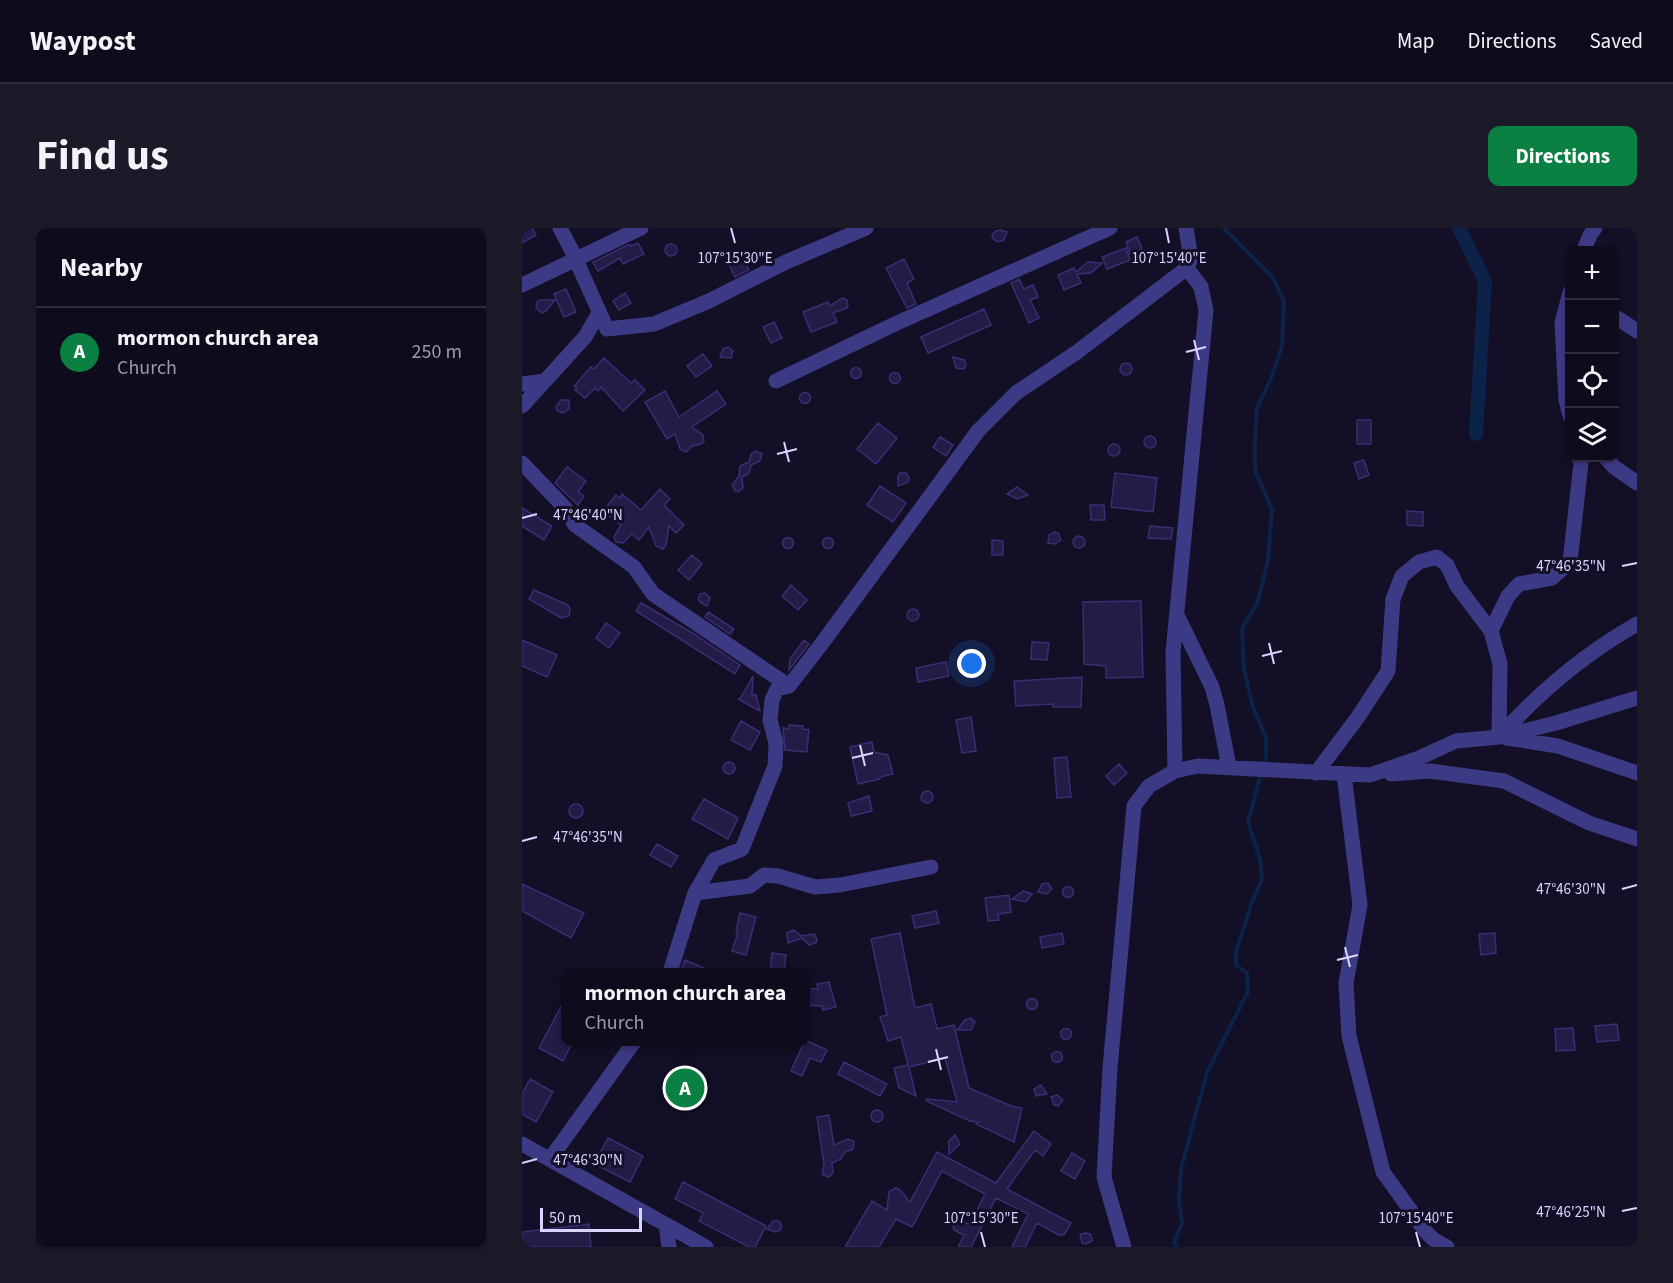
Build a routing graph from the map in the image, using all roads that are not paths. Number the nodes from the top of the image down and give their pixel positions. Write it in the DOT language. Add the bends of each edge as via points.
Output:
graph roads {
  1 [pos="560,228"];
  2 [pos="641,228"];
  3 [pos="866,228"];
  4 [pos="1110,228"];
  5 [pos="1186,228"];
  6 [pos="1596,228"];
  7 [pos="1586,246"];
  8 [pos="576,261"];
  9 [pos="1187,268"];
  10 [pos="522,285"];
  11 [pos="1567,300"];
  12 [pos="599,313"];
  13 [pos="1619,319"];
  14 [pos="1562,323"];
  15 [pos="1637,331"];
  16 [pos="1565,334"];
  17 [pos="544,381"];
  18 [pos="776,381"];
  19 [pos="522,384"];
  20 [pos="522,406"];
  21 [pos="1568,408"];
  22 [pos="1580,462"];
  23 [pos="1610,462"];
  24 [pos="522,463"];
  25 [pos="1637,483"];
  26 [pos="1177,615"];
  27 [pos="1637,624"];
  28 [pos="1491,631"];
  29 [pos="789,686"];
  30 [pos="1637,698"];
  31 [pos="1498,737"];
  32 [pos="1234,767"];
  33 [pos="1175,771"];
  34 [pos="1316,773"];
  35 [pos="1637,773"];
  36 [pos="1344,774"];
  37 [pos="1370,775"];
  38 [pos="1637,839"];
  39 [pos="931,867"];
  40 [pos="695,893"];
  41 [pos="671,968"];
  42 [pos="630,1046"];
  43 [pos="522,1144"];
  44 [pos="550,1159"];
  45 [pos="666,1225"];
  46 [pos="669,1247"];
  47 [pos="706,1247"];
  48 [pos="1124,1247"];
  49 [pos="1447,1247"];
  1 -- 8 [label="street"];
  2 -- 8 [label="street"];
  3 -- 12 [label="street" via="654,324 607,329"];
  4 -- 18 [label="street"];
  5 -- 9 [label="street" via="1191,259"];
  6 -- 7 [label="street"];
  8 -- 10 [label="street"];
  8 -- 12 [label="street"];
  9 -- 26 [label="street" via="1201,287 1206,310"];
  9 -- 29 [label="street" via="1016,393 978,431"];
  11 -- 14 [label="street"];
  12 -- 17 [label="street" via="585,336"];
  13 -- 15 [label="street"];
  14 -- 16 [label="street"];
  14 -- 21 [label="street"];
  17 -- 19 [label="street"];
  17 -- 20 [label="street"];
  22 -- 28 [label="street" via="1570,562 1552,578 1519,584 1508,596"];
  23 -- 25 [label="street"];
  24 -- 29 [label="street" via="565,508 574,525 634,567 653,594"];
  26 -- 32 [label="street" via="1212,687"];
  26 -- 33 [label="street" via="1173,652"];
  27 -- 31 [label="street" via="1573,666 1528,704"];
  28 -- 31 [label="street" via="1500,664"];
  28 -- 34 [label="street" via="1457,586 1447,565 1437,557 1419,562 1402,576 1393,599 1388,671"];
  29 -- 40 [label="street" via="777,689 772,700 775,766 742,849 714,860"];
  30 -- 31 [label="street"];
  31 -- 35 [label="street" via="1557,746"];
  31 -- 37 [label="street" via="1456,741"];
  32 -- 33 [label="street" via="1198,766"];
  32 -- 34 [label="street"];
  33 -- 48 [label="street" via="1149,786 1134,806 1104,1177"];
  34 -- 36 [label="street"];
  36 -- 37 [label="street"];
  36 -- 49 [label="street" via="1360,905 1346,983 1349,1036 1383,1172 1426,1232"];
  37 -- 38 [label="street" via="1430,771 1504,782 1589,823"];
  39 -- 40 [label="street" via="815,887 764,874 750,886"];
  40 -- 41 [label="street"];
  42 -- 44 [label="street"];
  43 -- 44 [label="street"];
  44 -- 45 [label="street"];
  45 -- 46 [label="street"];
  45 -- 47 [label="street"];
}
